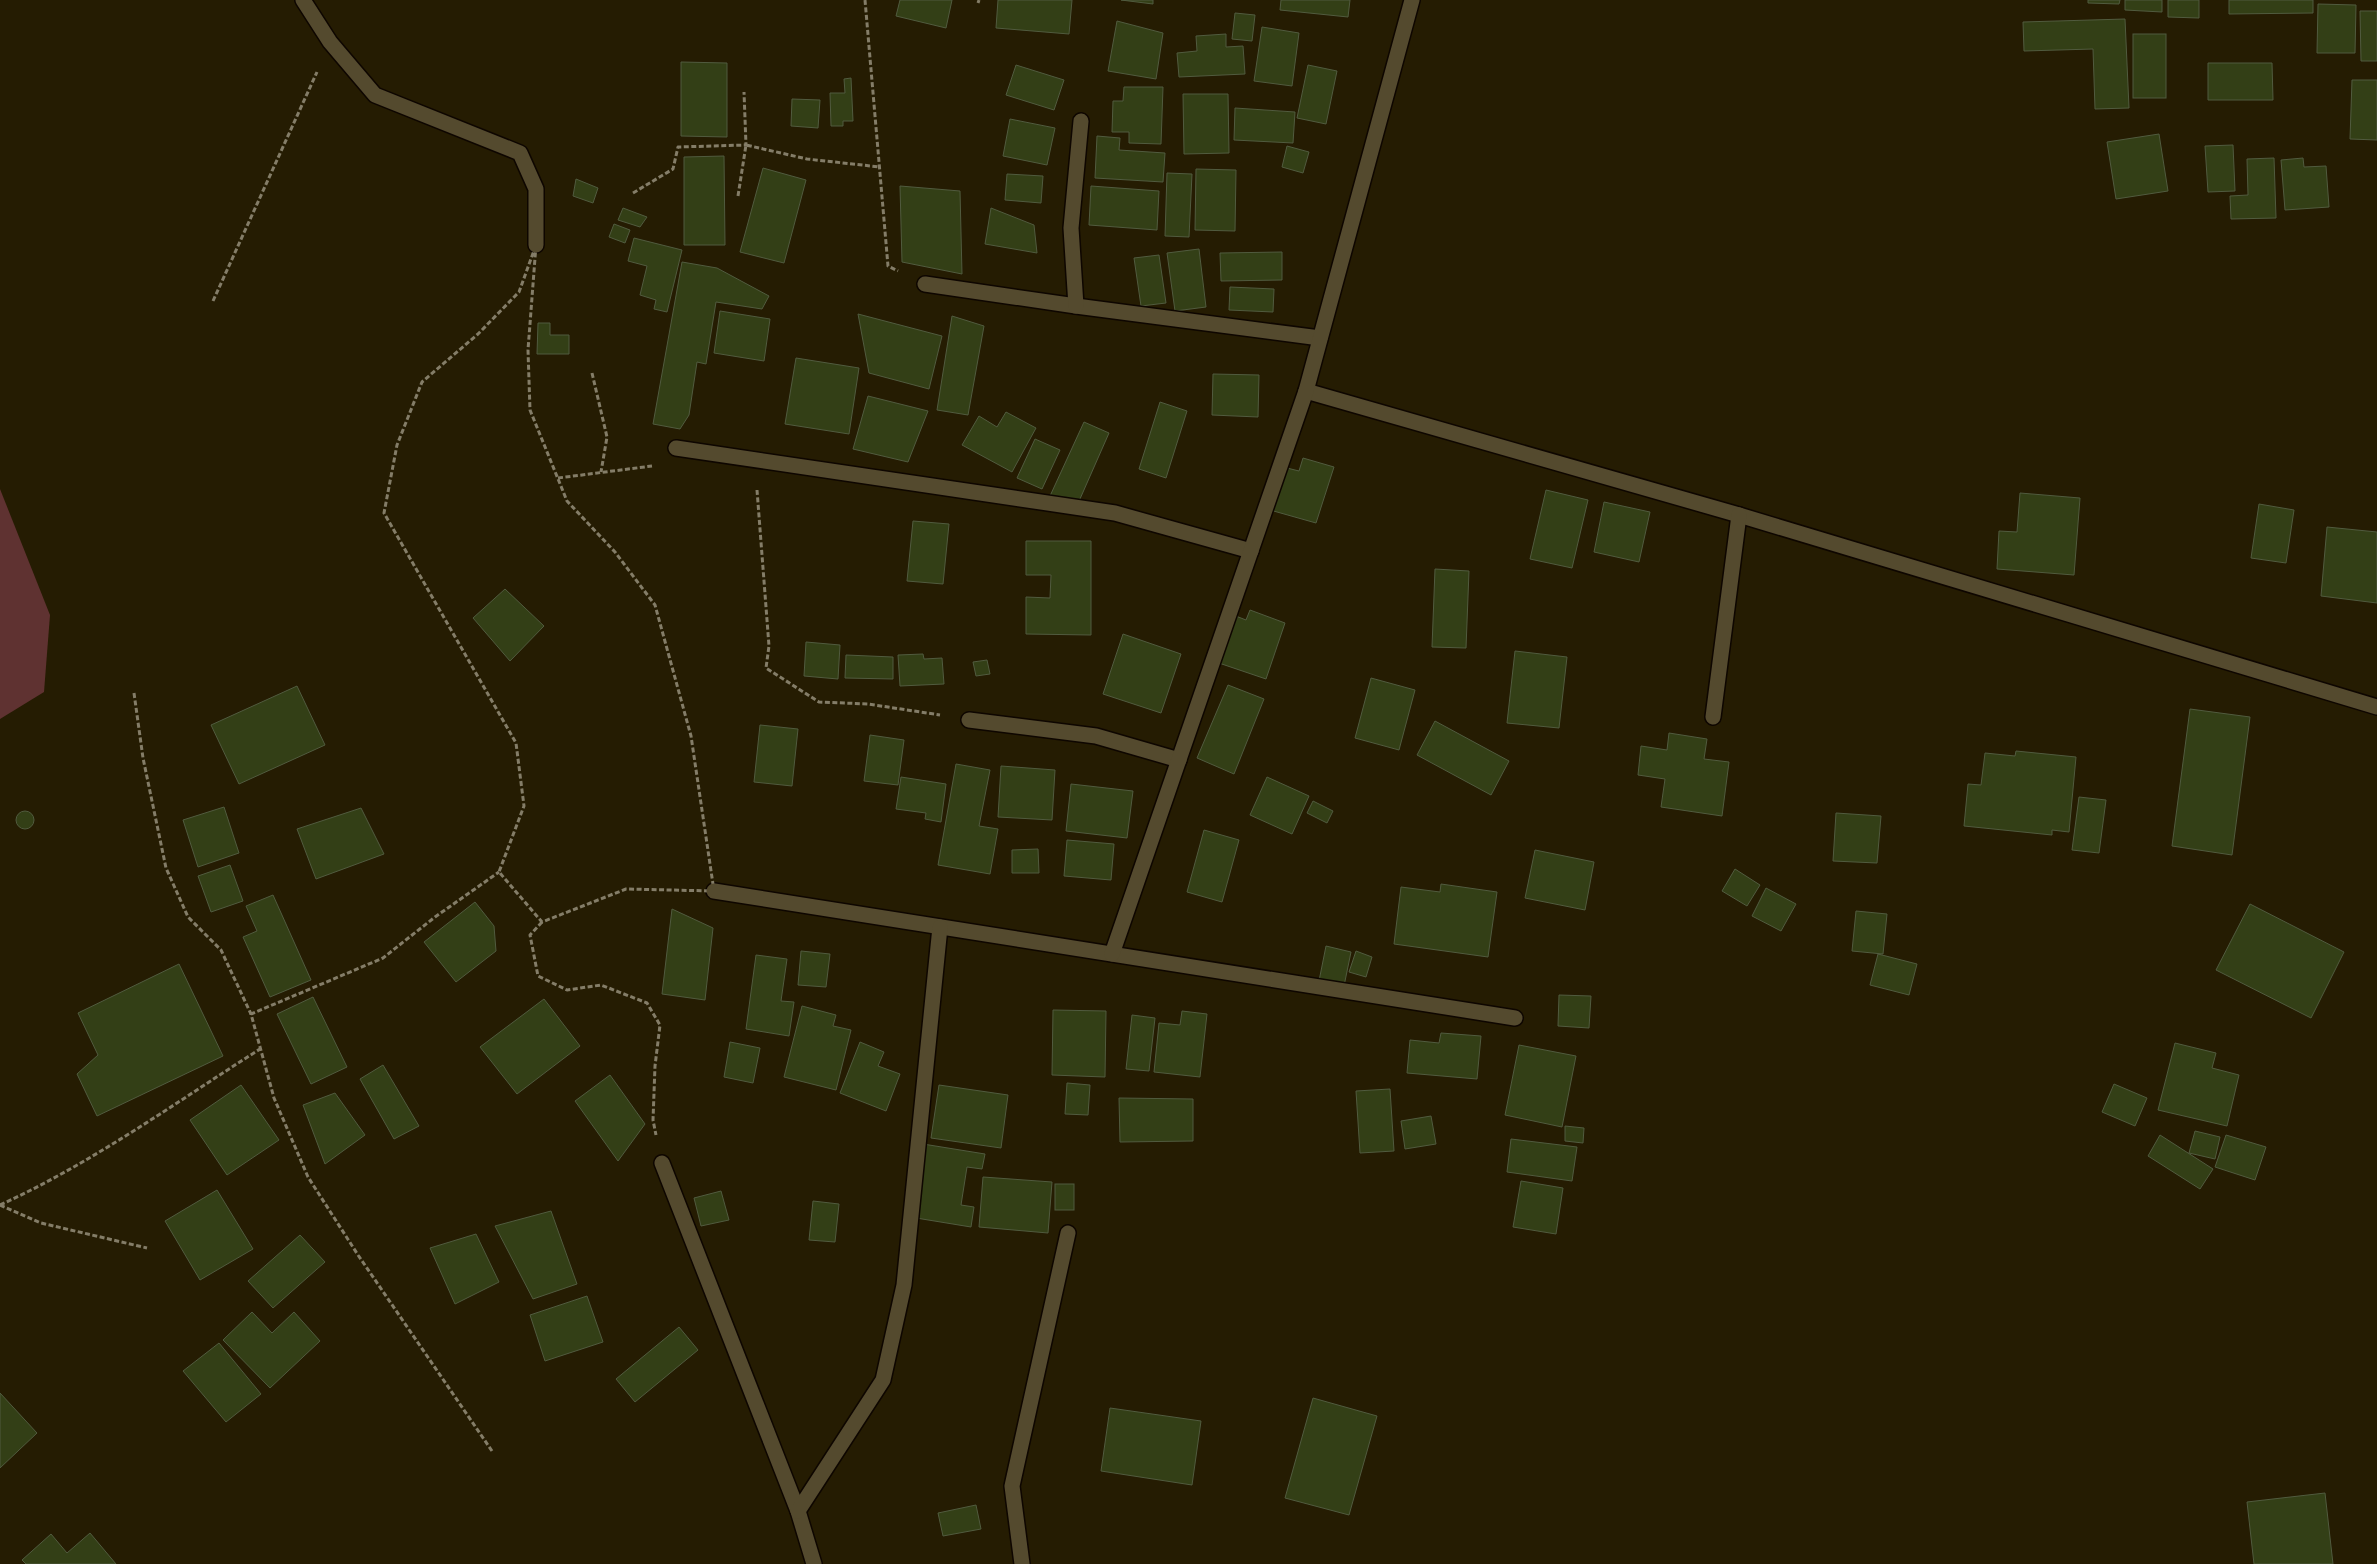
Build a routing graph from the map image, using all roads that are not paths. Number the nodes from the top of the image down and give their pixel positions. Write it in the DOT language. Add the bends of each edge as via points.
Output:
graph roads {
  1 [pos="303,0"];
  2 [pos="1412,0"];
  3 [pos="1081,121"];
  4 [pos="536,245"];
  5 [pos="925,284"];
  6 [pos="1076,306"];
  7 [pos="1320,338"];
  8 [pos="1306,391"];
  9 [pos="676,448"];
  10 [pos="1739,515"];
  11 [pos="1251,551"];
  12 [pos="2377,707"];
  13 [pos="1713,717"];
  14 [pos="969,720"];
  15 [pos="1179,760"];
  16 [pos="714,891"];
  17 [pos="940,927"];
  18 [pos="1112,954"];
  19 [pos="1515,1018"];
  20 [pos="662,1162"];
  21 [pos="1068,1233"];
  22 [pos="798,1512"];
  23 [pos="814,1564"];
  24 [pos="1022,1564"];
  1 -- 4 [label="street" via="330,42 375,95 520,153 536,189"];
  2 -- 7 [label="street"];
  3 -- 6 [label="street" via="1071,228"];
  5 -- 6 [label="street"];
  6 -- 7 [label="street"];
  7 -- 8 [label="street"];
  8 -- 10 [label="street"];
  8 -- 11 [label="street"];
  9 -- 11 [label="street" via="1115,513"];
  10 -- 12 [label="street"];
  10 -- 13 [label="street"];
  11 -- 15 [label="street"];
  14 -- 15 [label="street" via="1096,736"];
  15 -- 18 [label="street"];
  16 -- 17 [label="street"];
  17 -- 18 [label="street"];
  17 -- 22 [label="street" via="904,1285 884,1380"];
  18 -- 19 [label="street"];
  20 -- 22 [label="street"];
  21 -- 24 [label="street" via="1012,1486"];
  22 -- 23 [label="street"];
}
